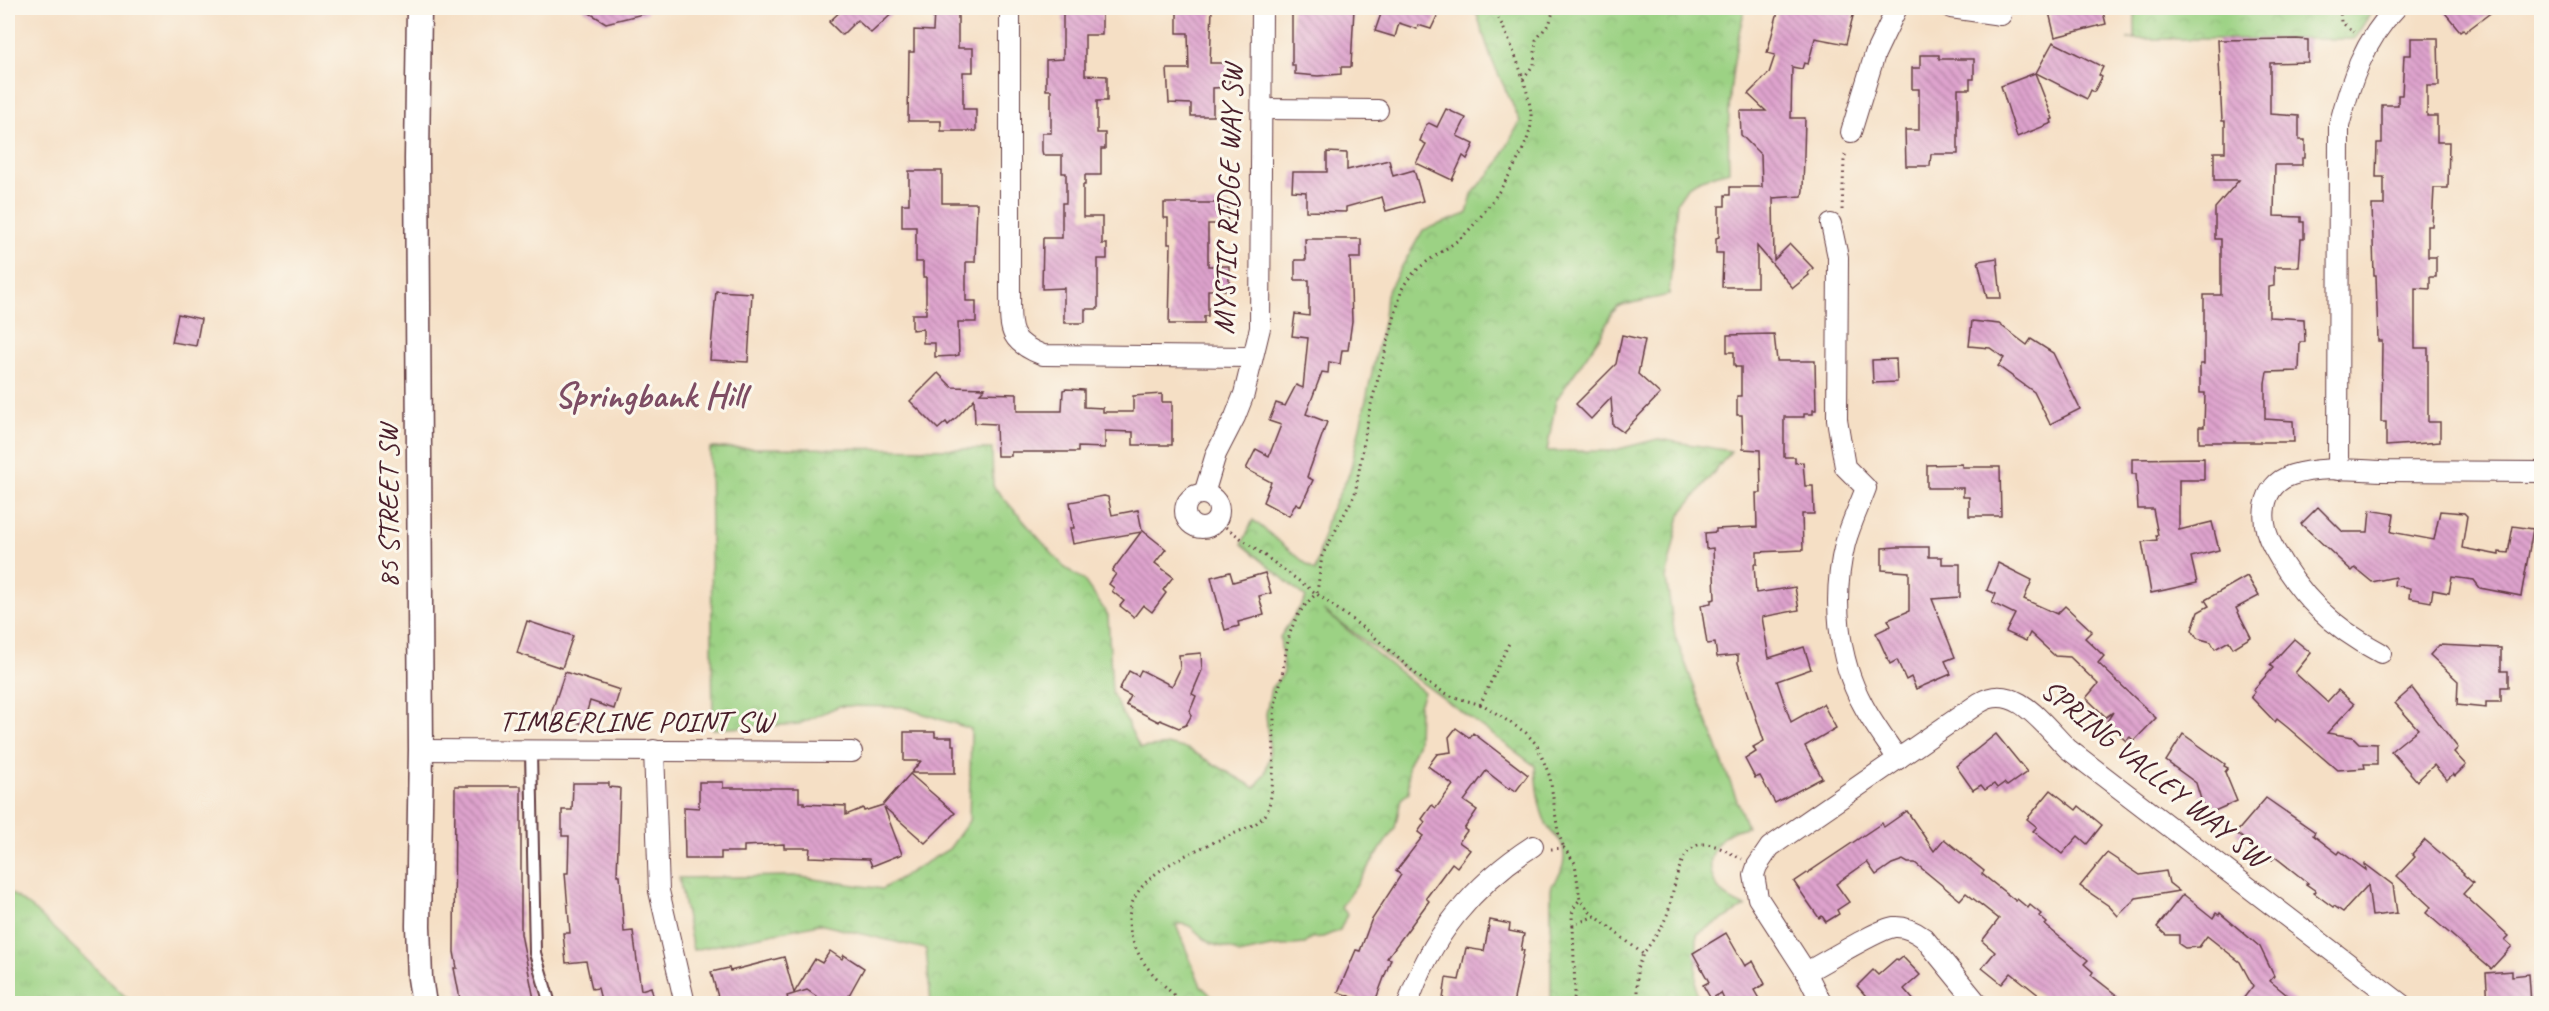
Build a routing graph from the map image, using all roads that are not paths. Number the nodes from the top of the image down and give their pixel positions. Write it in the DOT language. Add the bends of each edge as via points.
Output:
graph roads {
  1 [pos="419,8"];
  2 [pos="1010,8"];
  3 [pos="1262,8"];
  4 [pos="1897,8"];
  5 [pos="1951,8"];
  6 [pos="2396,8"];
  7 [pos="2001,15"];
  8 [pos="1262,109"];
  9 [pos="1378,110"];
  10 [pos="1851,132"];
  11 [pos="1833,231"];
  12 [pos="1252,357"];
  13 [pos="2338,470"];
  14 [pos="2541,472"];
  15 [pos="1204,494"];
  16 [pos="2381,653"];
  17 [pos="421,750"];
  18 [pos="654,750"];
  19 [pos="531,751"];
  20 [pos="852,752"];
  21 [pos="1898,759"];
  22 [pos="1533,846"];
  23 [pos="1806,972"];
  24 [pos="424,1004"];
  25 [pos="550,1004"];
  26 [pos="685,1004"];
  27 [pos="1408,1004"];
  28 [pos="1822,1004"];
  29 [pos="1978,1004"];
  30 [pos="2401,1004"];
  1 -- 17 [label="street, 85 STREET SW"];
  2 -- 12 [label="street, MYSTIC RIDGE WAY SW" via="1010,289 1014,336 1022,347 1042,355"];
  3 -- 8 [label="street, MYSTIC RIDGE WAY SW"];
  4 -- 10 [label="street" via="1875,54"];
  5 -- 7 [label="street"];
  6 -- 13 [label="street" via="2362,56 2339,126"];
  8 -- 9 [label="street"];
  8 -- 12 [label="street, MYSTIC RIDGE WAY SW" via="1260,328"];
  11 -- 21 [label="street" via="1838,257 1839,443 1845,467 1866,488 1845,544 1839,592 1840,633 1862,705"];
  12 -- 15 [label="street" via="1244,394 1216,454"];
  13 -- 14 [label="street"];
  13 -- 16 [label="street" via="2291,475 2274,486 2267,495 2262,516 2265,530 2306,598 2355,639"];
  15 -- 15 [label="street" via="1193,496 1186,505 1188,521 1202,528 1213,525 1219,515 1214,499"];
  17 -- 19 [label="street, TIMBERLINE POINT SW"];
  17 -- 24 [label="street, 85 STREET SW" via="419,948"];
  18 -- 19 [label="street, TIMBERLINE POINT SW"];
  18 -- 20 [label="street, TIMBERLINE POINT SW"];
  18 -- 26 [label="street" via="658,891"];
  19 -- 25 [label="lane" via="535,953"];
  21 -- 23 [label="street, SPRING VALLEY WAY SW" via="1770,847 1757,866 1754,875 1758,897"];
  21 -- 30 [label="street, SPRING VALLEY WAY SW" via="1986,698 2020,702 2102,776"];
  22 -- 27 [label="street" via="1502,868 1464,904 1432,949"];
  23 -- 28 [label="street"];
  23 -- 29 [label="street" via="1885,930 1903,927 1924,938"];
}
